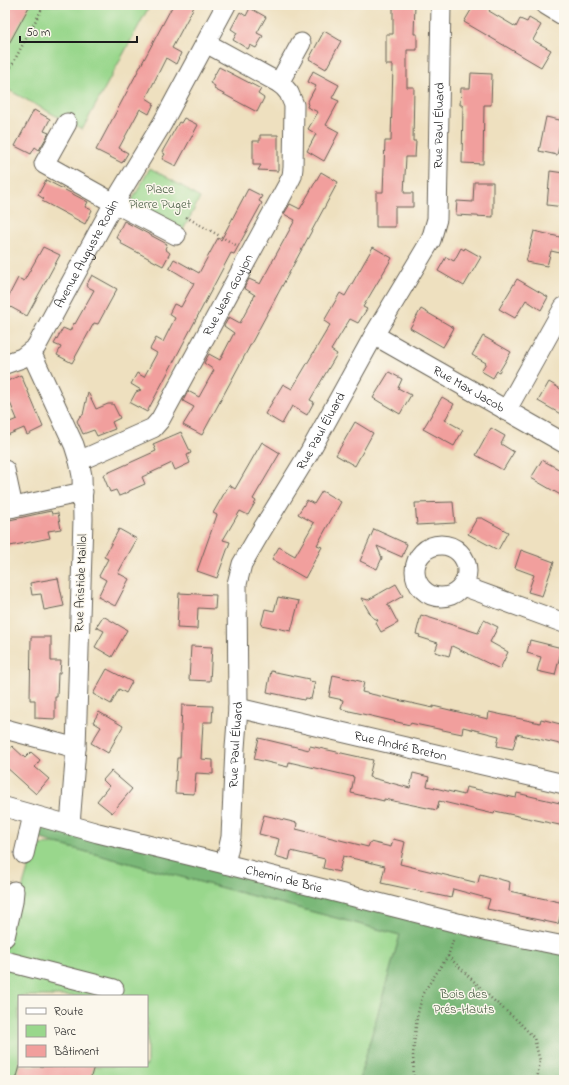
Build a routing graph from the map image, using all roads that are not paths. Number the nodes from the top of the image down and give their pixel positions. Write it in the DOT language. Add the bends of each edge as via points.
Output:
graph roads {
  1 [pos="226,5"];
  2 [pos="441,5"];
  3 [pos="546,5"];
  4 [pos="564,16"];
  5 [pos="206,43"];
  6 [pos="301,43"];
  7 [pos="279,83"];
  8 [pos="67,123"];
  9 [pos="114,204"];
  10 [pos="176,235"];
  11 [pos="564,307"];
  12 [pos="374,335"];
  13 [pos="31,352"];
  14 [pos="5,364"];
  15 [pos="506,411"];
  16 [pos="564,444"];
  17 [pos="79,461"];
  18 [pos="5,470"];
  19 [pos="83,492"];
  20 [pos="9,508"];
  21 [pos="463,586"];
  22 [pos="564,623"];
  23 [pos="238,708"];
  24 [pos="5,729"];
  25 [pos="76,748"];
  26 [pos="564,784"];
  27 [pos="5,807"];
  28 [pos="33,815"];
  29 [pos="70,825"];
  30 [pos="24,854"];
  31 [pos="225,864"];
  32 [pos="14,891"];
  33 [pos="5,937"];
  34 [pos="564,946"];
  35 [pos="5,961"];
  36 [pos="114,989"];
  1 -- 5 [label="street, Avenue Auguste Rodin"];
  2 -- 12 [label="street, Rue Paul Éluard" via="437,219 431,240"];
  3 -- 4 [label="street"];
  5 -- 7 [label="street, Rue Jean Goujon"];
  5 -- 9 [label="street, Avenue Auguste Rodin"];
  6 -- 7 [label="street"];
  7 -- 17 [label="street, Rue Jean Goujon" via="289,92 294,105 293,168 287,186 157,425"];
  8 -- 9 [label="street" via="44,164"];
  9 -- 10 [label="street"];
  9 -- 13 [label="street, Avenue Auguste Rodin"];
  11 -- 15 [label="street"];
  12 -- 15 [label="street, Rue Max Jacob"];
  12 -- 23 [label="street, Rue Paul Éluard" via="309,453 242,564 237,584"];
  13 -- 14 [label="street, Avenue Auguste Rodin"];
  13 -- 17 [label="street, Rue Aristide Maillol"];
  15 -- 16 [label="street, Rue Max Jacob"];
  17 -- 19 [label="street, Rue Aristide Maillol"];
  18 -- 20 [label="street"];
  19 -- 20 [label="street"];
  19 -- 25 [label="street, Rue Aristide Maillol"];
  21 -- 22 [label="street"];
  23 -- 26 [label="street, Rue André Breton"];
  23 -- 31 [label="street, Rue Paul Éluard" via="231,837"];
  24 -- 25 [label="street"];
  25 -- 29 [label="street, Rue Aristide Maillol"];
  27 -- 28 [label="street, Chemin de Brie"];
  28 -- 29 [label="street, Chemin de Brie"];
  28 -- 30 [label="street"];
  29 -- 31 [label="street, Chemin de Brie"];
  31 -- 34 [label="street, Chemin de Brie" via="489,931"];
  32 -- 33 [label="street"];
  35 -- 36 [label="street"];
}
